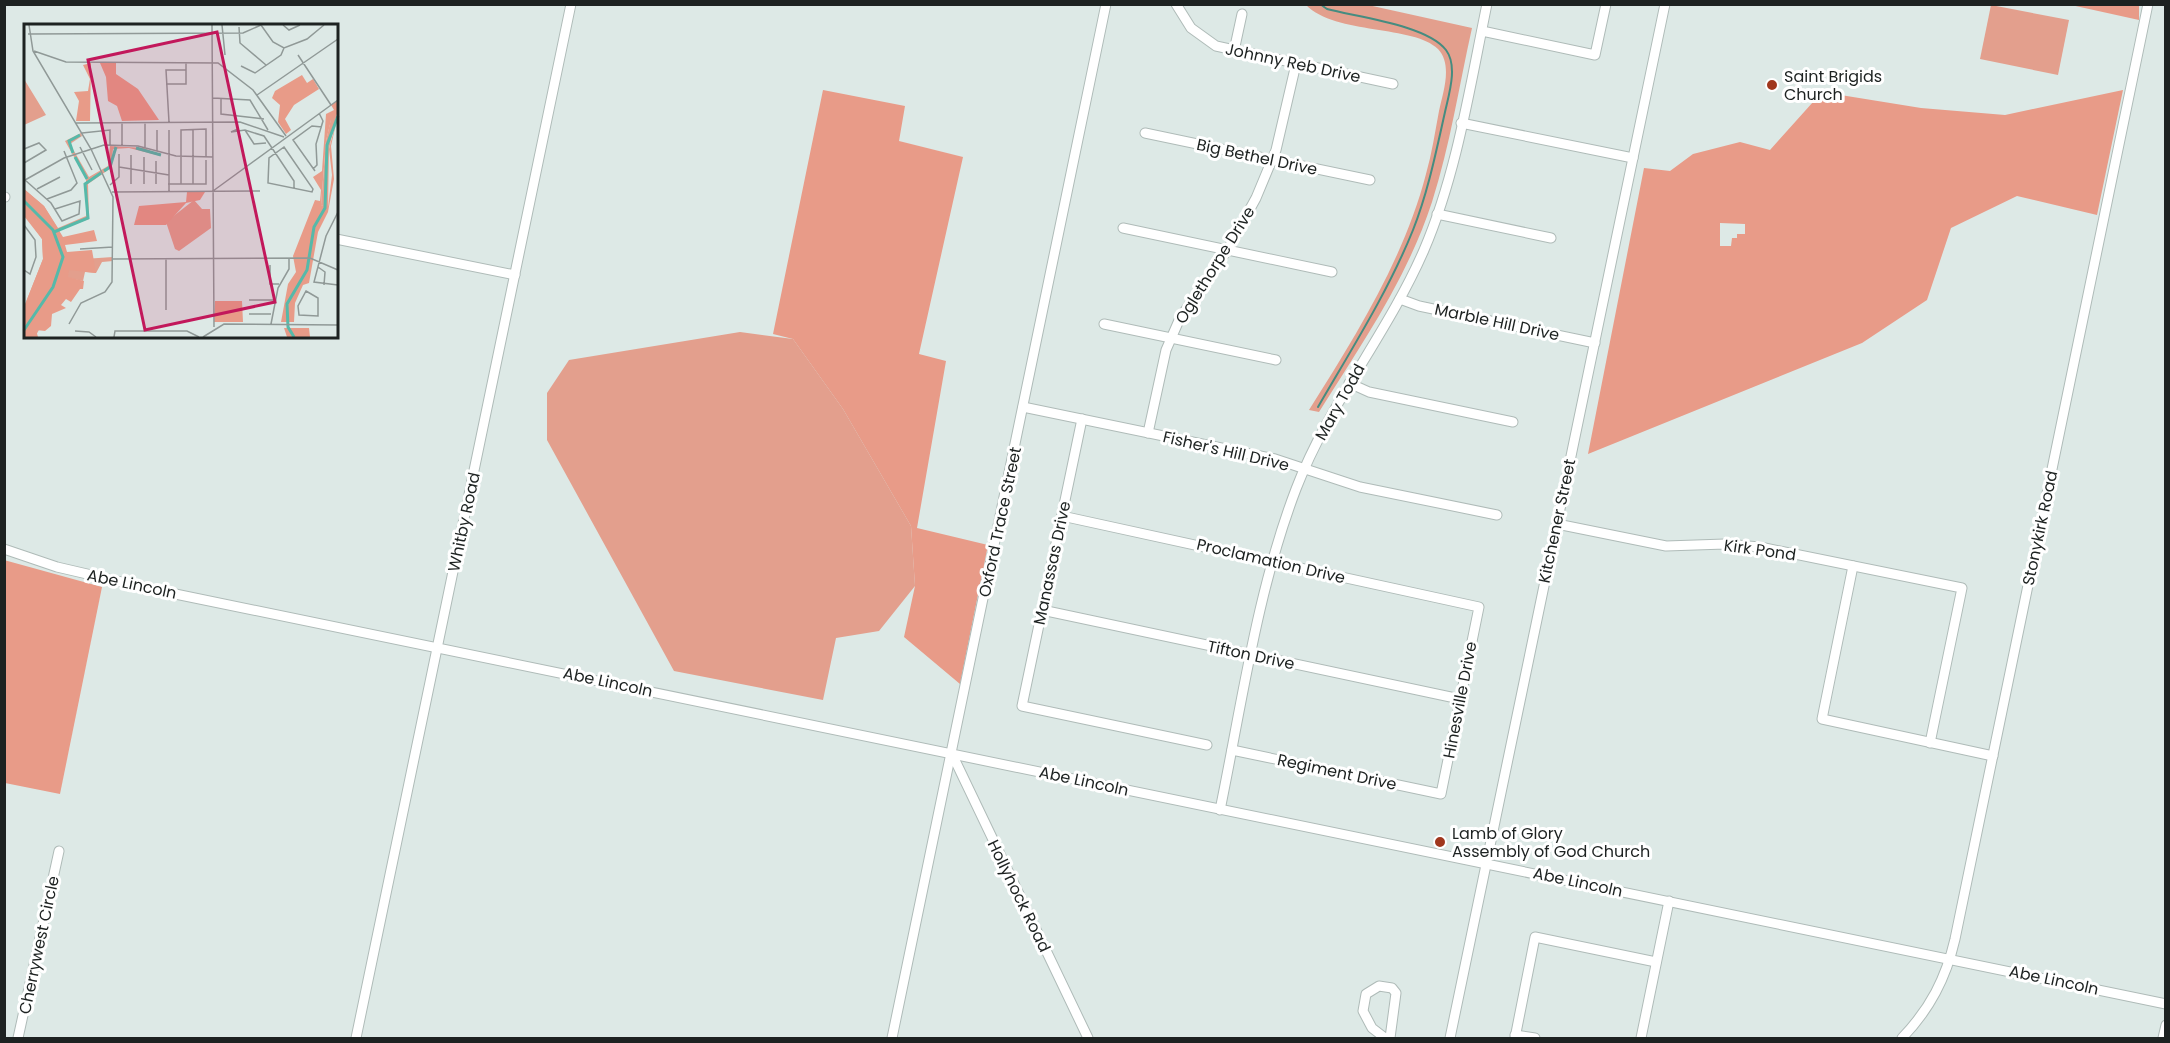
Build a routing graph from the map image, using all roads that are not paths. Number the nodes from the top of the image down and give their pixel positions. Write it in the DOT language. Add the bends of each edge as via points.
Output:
graph roads {
  1 [pos="572,4"];
  2 [pos="1106,4"];
  3 [pos="1176,4"];
  4 [pos="1487,4"];
  5 [pos="1606,4"];
  6 [pos="1665,4"];
  7 [pos="2148,4"];
  8 [pos="1242,14"];
  9 [pos="1482,31"];
  10 [pos="1234,51"];
  11 [pos="1296,64"];
  12 [pos="1393,84"];
  13 [pos="1461,123"];
  14 [pos="1145,133"];
  15 [pos="1633,158"];
  16 [pos="1273,160"];
  17 [pos="1370,180"];
  18 [pos="1437,214"];
  19 [pos="1123,228"];
  20 [pos="1551,238"];
  21 [pos="338,239"];
  22 [pos="1228,249"];
  23 [pos="1332,272"];
  24 [pos="515,275"];
  25 [pos="1400,299"];
  26 [pos="1104,324"];
  27 [pos="1171,338"];
  28 [pos="1595,343"];
  29 [pos="1276,360"];
  30 [pos="1349,383"];
  31 [pos="1023,407"];
  32 [pos="1082,419"];
  33 [pos="1513,422"];
  34 [pos="1148,433"];
  35 [pos="1304,470"];
  36 [pos="1497,515"];
  37 [pos="1062,516"];
  38 [pos="1557,524"];
  39 [pos="4,549"];
  40 [pos="1273,561"];
  41 [pos="1853,566"];
  42 [pos="1479,607"];
  43 [pos="1042,610"];
  44 [pos="438,647"];
  45 [pos="1252,655"];
  46 [pos="1460,699"];
  47 [pos="1930,743"];
  48 [pos="1207,745"];
  49 [pos="1232,750"];
  50 [pos="952,753"];
  51 [pos="1993,756"];
  52 [pos="1441,794"];
  53 [pos="1220,810"];
  54 [pos="59,851"];
  55 [pos="1486,863"];
  56 [pos="1669,901"];
  57 [pos="1951,959"];
  58 [pos="1656,962"];
  59 [pos="2166,1004"];
  60 [pos="2166,1025"];
  61 [pos="1515,1037"];
  62 [pos="18,1038"];
  63 [pos="356,1038"];
  64 [pos="892,1038"];
  65 [pos="1088,1038"];
  66 [pos="1387,1038"];
  67 [pos="1450,1038"];
  68 [pos="1536,1038"];
  69 [pos="1641,1038"];
  70 [pos="1902,1038"];
  71 [pos="2163,1038"];
  1 -- 24 [label="street, Whitby Road"];
  2 -- 31 [label="street, Oxford Trace Street"];
  3 -- 10 [label="street, Johnny Reb Drive" via="1203,38"];
  4 -- 9 [label="street, Mary Todd"];
  5 -- 9 [label="street" via="1596,55"];
  6 -- 15 [label="street, Kitchener Street"];
  7 -- 51 [label="street, Stonykirk Road"];
  8 -- 10 [label="street"];
  9 -- 13 [label="street, Mary Todd"];
  10 -- 11 [label="street, Johnny Reb Drive"];
  11 -- 12 [label="street, Johnny Reb Drive"];
  11 -- 16 [label="street, Oglethorpe Drive"];
  13 -- 15 [label="street"];
  13 -- 18 [label="street, Mary Todd"];
  14 -- 16 [label="street, Big Bethel Drive"];
  15 -- 28 [label="street, Kitchener Street"];
  16 -- 17 [label="street, Big Bethel Drive"];
  16 -- 22 [label="street, Oglethorpe Drive"];
  18 -- 20 [label="street"];
  18 -- 25 [label="street, Mary Todd"];
  19 -- 22 [label="street"];
  21 -- 24 [label="street"];
  22 -- 23 [label="street"];
  22 -- 27 [label="street, Oglethorpe Drive" via="1194,294"];
  24 -- 44 [label="street, Whitby Road"];
  25 -- 28 [label="street, Marble Hill Drive"];
  25 -- 30 [label="street, Mary Todd"];
  26 -- 27 [label="street"];
  27 -- 29 [label="street"];
  27 -- 34 [label="street, Oglethorpe Drive"];
  28 -- 38 [label="street, Kitchener Street"];
  30 -- 33 [label="street" via="1369,392"];
  30 -- 35 [label="street, Mary Todd"];
  31 -- 32 [label="street, Fisher's Hill Drive"];
  31 -- 50 [label="street, Oxford Trace Street"];
  32 -- 34 [label="street, Fisher's Hill Drive"];
  32 -- 37 [label="street, Manassas Drive"];
  34 -- 35 [label="street, Fisher's Hill Drive" via="1275,459"];
  35 -- 36 [label="street, Fisher's Hill Drive" via="1360,487"];
  35 -- 40 [label="street, Mary Todd"];
  37 -- 40 [label="street, Proclamation Drive"];
  37 -- 43 [label="street, Manassas Drive"];
  38 -- 41 [label="street, Kirk Pond" via="1650,544 1738,544"];
  38 -- 55 [label="street, Kitchener Street"];
  39 -- 44 [label="street, Abe Lincoln" via="91,576"];
  40 -- 42 [label="street, Proclamation Drive"];
  40 -- 45 [label="street, Mary Todd"];
  41 -- 47 [label="street" via="1822,719"];
  41 -- 47 [label="street, Kirk Pond" via="1962,588"];
  42 -- 46 [label="street, Hinesville Drive"];
  43 -- 45 [label="street, Tifton Drive"];
  43 -- 48 [label="street, Manassas Drive" via="1022,706"];
  44 -- 50 [label="street, Abe Lincoln"];
  44 -- 63 [label="street, Whitby Road"];
  45 -- 46 [label="street, Tifton Drive"];
  45 -- 49 [label="street, Mary Todd"];
  46 -- 52 [label="street, Hinesville Drive"];
  47 -- 51 [label="street"];
  49 -- 52 [label="street, Regiment Drive"];
  49 -- 53 [label="street, Mary Todd"];
  50 -- 53 [label="street, Abe Lincoln"];
  50 -- 64 [label="street, Oxford Trace Street"];
  50 -- 65 [label="street, Hollyhock Road"];
  51 -- 57 [label="street, Stonykirk Road"];
  53 -- 55 [label="street, Abe Lincoln"];
  54 -- 62 [label="street, Cherrywest Circle"];
  55 -- 56 [label="street, Abe Lincoln"];
  55 -- 67 [label="street, Kitchener Street"];
  56 -- 57 [label="street, Abe Lincoln"];
  56 -- 58 [label="street"];
  57 -- 59 [label="street, Abe Lincoln"];
  57 -- 70 [label="street, Stonykirk Road" via="1935,995"];
  58 -- 61 [label="street" via="1535,937"];
  58 -- 69 [label="street"];
  60 -- 71 [label="street"];
  61 -- 68 [label="street"];
  66 -- 66 [label="street" via="1372,1028 1363,1011 1366,994 1379,986 1392,988 1396,993"];
}
